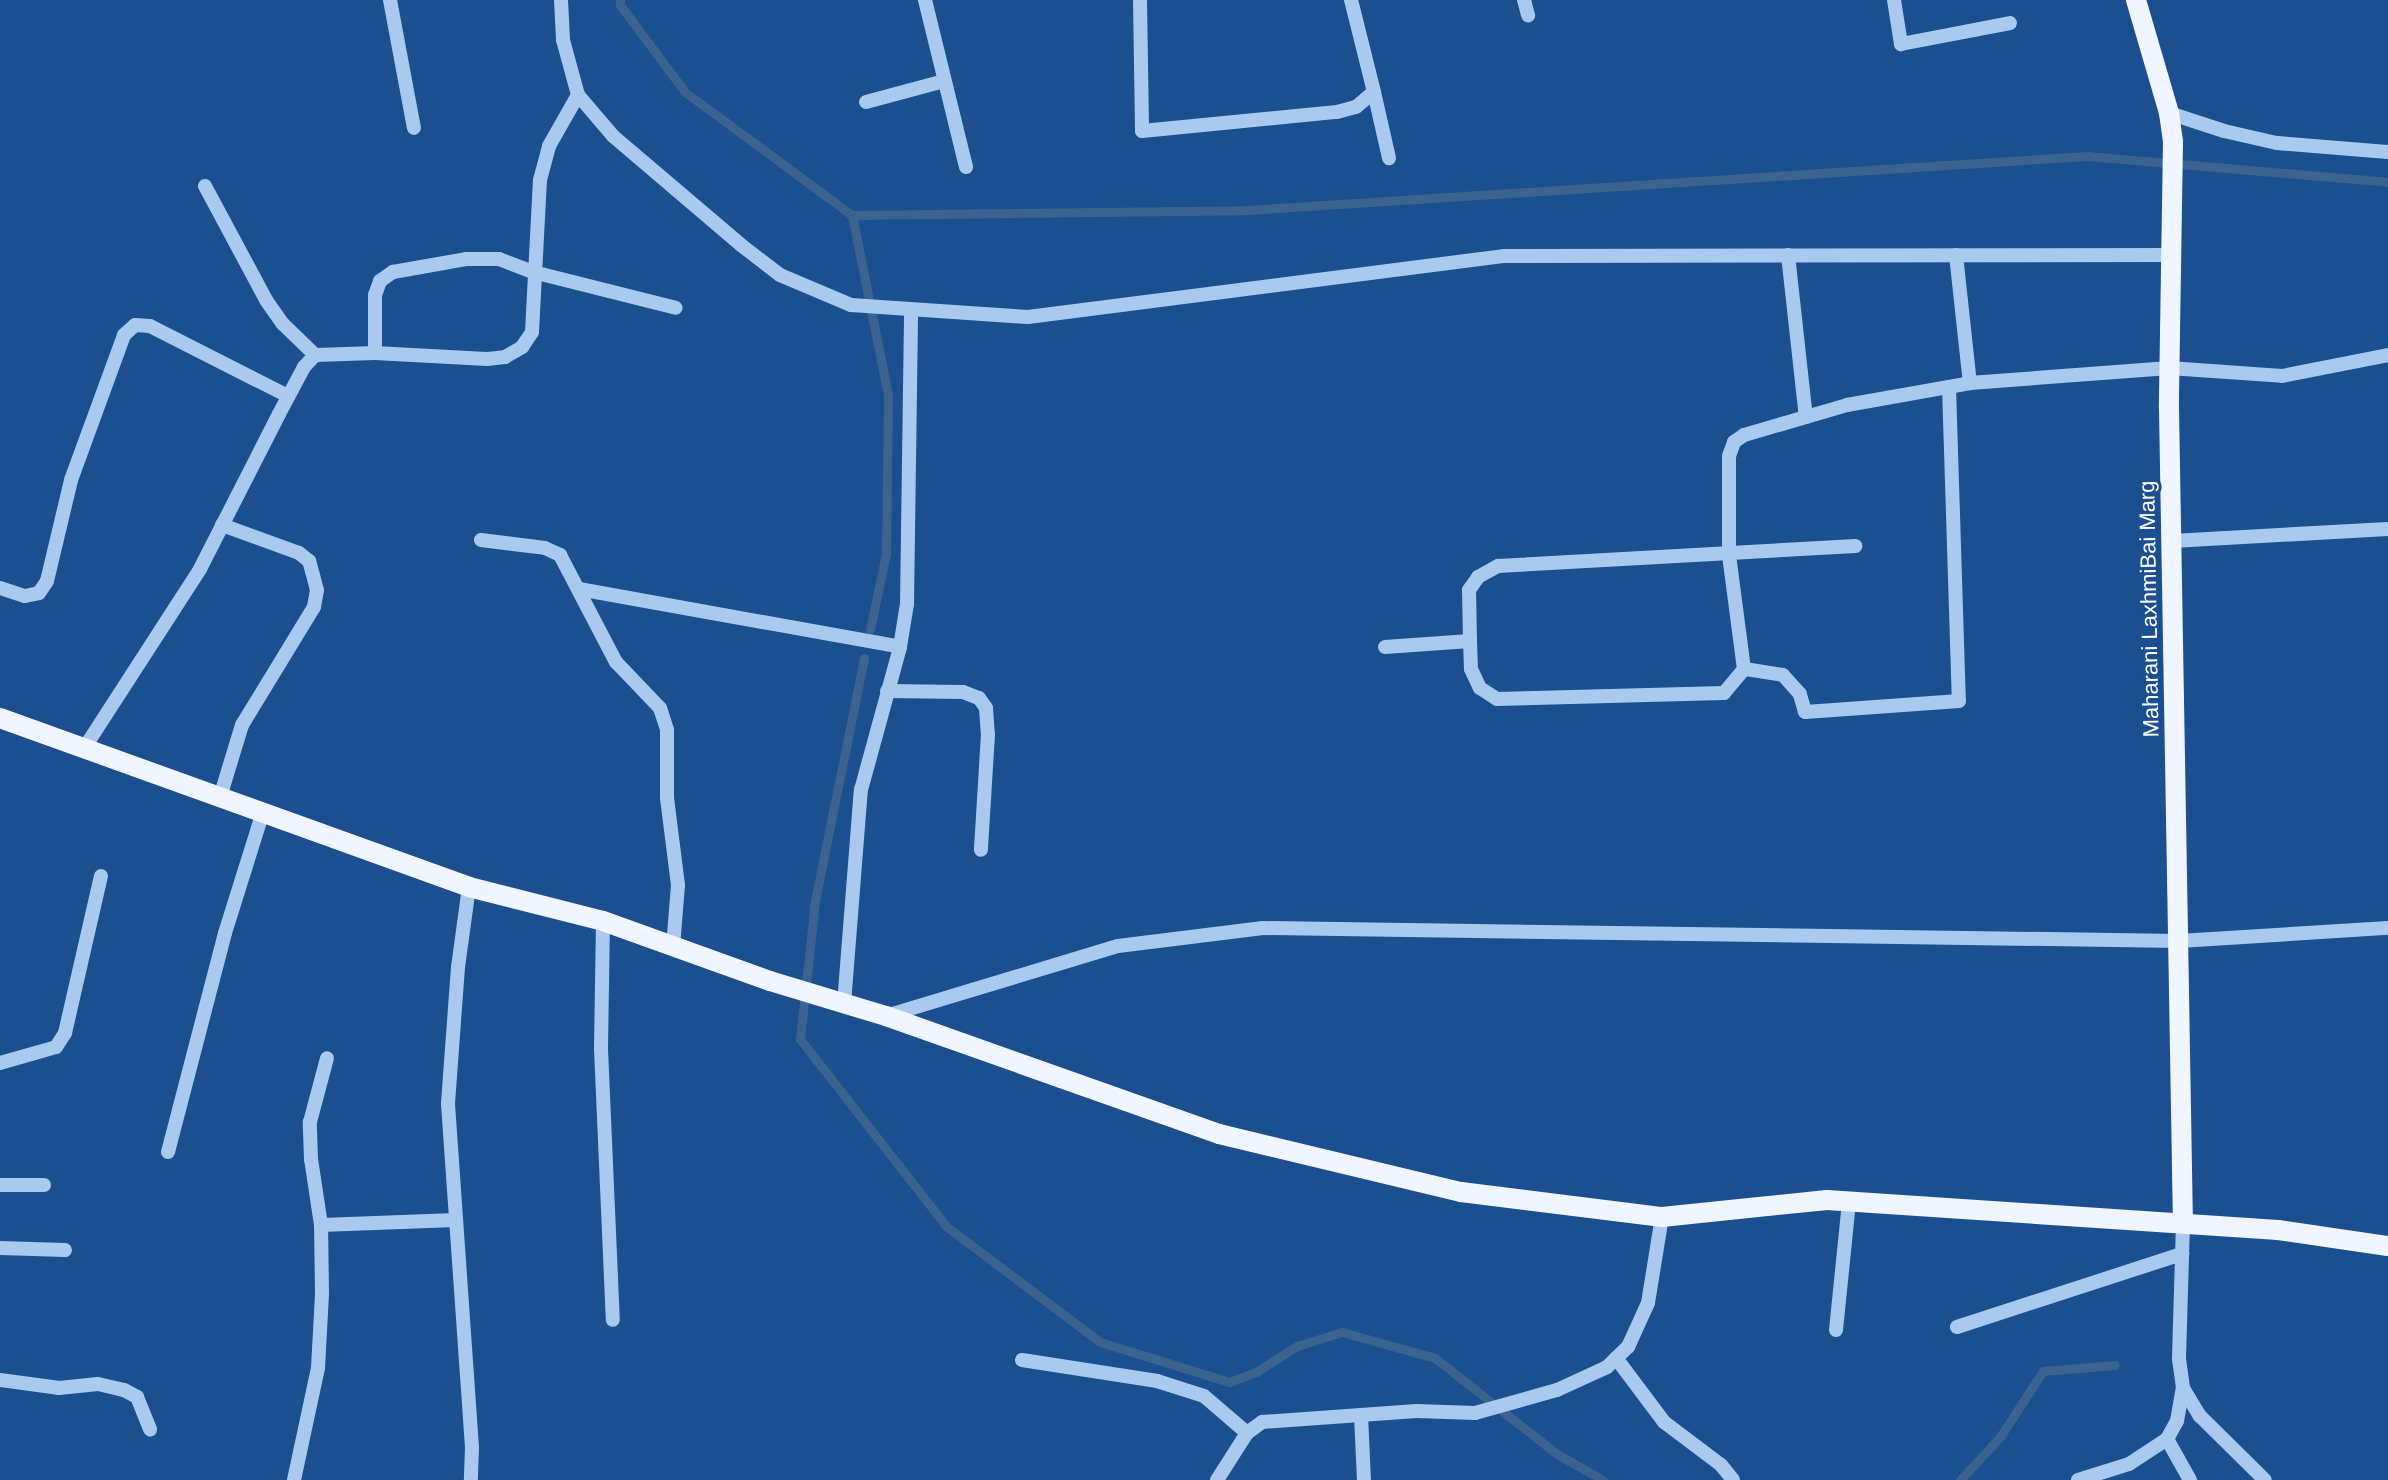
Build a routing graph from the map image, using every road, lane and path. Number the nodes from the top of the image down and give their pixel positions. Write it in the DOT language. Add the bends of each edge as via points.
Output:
graph roads {
  1 [pos="390,0"];
  2 [pos="561,0"];
  3 [pos="925,0"];
  4 [pos="1140,0"];
  5 [pos="1351,0"];
  6 [pos="1894,0"];
  7 [pos="2136,0"];
  8 [pos="2010,23"];
  9 [pos="944,81"];
  10 [pos="1374,92"];
  11 [pos="578,95"];
  12 [pos="866,102"];
  13 [pos="2169,113"];
  14 [pos="414,128"];
  15 [pos="2388,152"];
  16 [pos="1389,158"];
  17 [pos="966,167"];
  18 [pos="205,186"];
  19 [pos="1788,255"];
  20 [pos="1956,255"];
  21 [pos="2174,255"];
  22 [pos="533,272"];
  23 [pos="676,308"];
  24 [pos="911,311"];
  25 [pos="375,353"];
  26 [pos="315,355"];
  27 [pos="2388,355"];
  28 [pos="2169,368"];
  29 [pos="1970,383"];
  30 [pos="1949,387"];
  31 [pos="288,396"];
  32 [pos="1806,417"];
  33 [pos="222,525"];
  34 [pos="2388,529"];
  35 [pos="481,540"];
  36 [pos="2172,541"];
  37 [pos="1855,546"];
  38 [pos="1729,555"];
  39 [pos="0,588"];
  40 [pos="579,589"];
  41 [pos="1470,641"];
  42 [pos="900,647"];
  43 [pos="1385,647"];
  44 [pos="1744,669"];
  45 [pos="887,691"];
  46 [pos="0,718"];
  47 [pos="85,747"];
  48 [pos="221,794"];
  49 [pos="263,812"];
  50 [pos="981,850"];
  51 [pos="101,876"];
  52 [pos="469,887"];
  53 [pos="603,921"];
  54 [pos="2388,928"];
  55 [pos="2179,941"];
  56 [pos="673,947"];
  57 [pos="834,1001"];
  58 [pos="886,1016"];
  59 [pos="327,1058"];
  60 [pos="0,1063"];
  61 [pos="168,1152"];
  62 [pos="0,1185"];
  63 [pos="44,1185"];
  64 [pos="1849,1202"];
  65 [pos="1662,1217"];
  66 [pos="456,1220"];
  67 [pos="2183,1223"];
  68 [pos="321,1225"];
  69 [pos="2388,1246"];
  70 [pos="0,1248"];
  71 [pos="65,1250"];
  72 [pos="2182,1254"];
  73 [pos="613,1320"];
  74 [pos="1957,1327"];
  75 [pos="1836,1330"];
  76 [pos="1616,1358"];
  77 [pos="1022,1360"];
  78 [pos="0,1380"];
  79 [pos="2183,1388"];
  80 [pos="1361,1415"];
  81 [pos="150,1429"];
  82 [pos="1247,1433"];
  83 [pos="2167,1439"];
  84 [pos="294,1480"];
  85 [pos="471,1480"];
  86 [pos="1217,1480"];
  87 [pos="1364,1480"];
  88 [pos="1733,1480"];
  89 [pos="2078,1480"];
  90 [pos="2190,1480"];
  91 [pos="2265,1480"];
  1 -- 14 [label="street"];
  2 -- 11 [label="street" via="563,40"];
  3 -- 9 [label="street"];
  4 -- 10 [label="street" via="1142,131 1337,112 1356,107"];
  5 -- 10 [label="street"];
  6 -- 8 [label="street" via="1901,44"];
  7 -- 13 [label="main road, Maharani LaxhmiBai Marg"];
  9 -- 12 [label="street"];
  9 -- 17 [label="street"];
  10 -- 16 [label="street"];
  11 -- 22 [label="street" via="549,146 540,180"];
  11 -- 24 [label="street" via="613,136 780,275 851,305"];
  13 -- 15 [label="street" via="2277,143"];
  13 -- 21 [label="main road, Maharani LaxhmiBai Marg"];
  18 -- 26 [label="street" via="266,300"];
  19 -- 20 [label="street"];
  19 -- 24 [label="street" via="1503,256 1028,317"];
  19 -- 32 [label="street"];
  20 -- 21 [label="street"];
  20 -- 29 [label="street"];
  21 -- 28 [label="main road, Maharani LaxhmiBai Marg"];
  22 -- 23 [label="street"];
  22 -- 25 [label="street" via="532,332 522,347 505,357"];
  22 -- 25 [label="street" via="499,259 466,259 393,272 380,281 375,295"];
  24 -- 42 [label="street" via="907,604"];
  25 -- 26 [label="street"];
  26 -- 31 [label="street"];
  27 -- 28 [label="street" via="2282,376"];
  28 -- 29 [label="street"];
  28 -- 36 [label="main road, Maharani LaxhmiBai Marg"];
  29 -- 30 [label="street"];
  30 -- 32 [label="street"];
  30 -- 44 [label="street" via="1959,701 1805,712 1800,694 1783,675"];
  31 -- 33 [label="street"];
  31 -- 39 [label="street" via="150,326 135,325 124,335 71,480 47,581 39,593 25,596"];
  32 -- 38 [label="street" via="1734,442 1729,456"];
  33 -- 47 [label="street" via="200,569"];
  33 -- 48 [label="street" via="299,553 309,561 317,590 314,607 242,725"];
  34 -- 36 [label="street"];
  35 -- 40 [label="street" via="545,548 560,555"];
  36 -- 55 [label="main road, Maharani LaxhmiBai Marg"];
  37 -- 38 [label="street"];
  38 -- 41 [label="street" via="1498,566 1478,577 1469,590"];
  38 -- 44 [label="street"];
  40 -- 42 [label="street"];
  40 -- 56 [label="street" via="616,662 660,708 667,730 667,798 678,885"];
  41 -- 43 [label="street"];
  41 -- 44 [label="street" via="1471,669 1480,688 1497,699 1724,693"];
  42 -- 45 [label="street"];
  45 -- 50 [label="street" via="963,692 979,698 986,708"];
  45 -- 57 [label="street" via="861,790"];
  46 -- 47 [label="main road"];
  47 -- 48 [label="main road"];
  48 -- 49 [label="main road"];
  49 -- 52 [label="main road"];
  49 -- 61 [label="street" via="225,933"];
  51 -- 60 [label="street" via="65,1033 56,1047"];
  52 -- 53 [label="main road"];
  52 -- 66 [label="street" via="448,1104"];
  53 -- 56 [label="main road"];
  53 -- 73 [label="street" via="601,1049"];
  54 -- 55 [label="street"];
  55 -- 58 [label="street" via="1263,928 1118,946"];
  55 -- 67 [label="main road, Maharani LaxhmiBai Marg"];
  56 -- 57 [label="main road"];
  57 -- 58 [label="main road"];
  58 -- 65 [label="main road" via="1219,1134 1461,1192"];
  59 -- 68 [label="street" via="310,1122"];
  62 -- 63 [label="street"];
  64 -- 65 [label="main road"];
  64 -- 67 [label="main road"];
  64 -- 75 [label="street"];
  65 -- 76 [label="street" via="1648,1303 1628,1347"];
  66 -- 68 [label="street"];
  66 -- 85 [label="street"];
  67 -- 69 [label="main road"];
  67 -- 72 [label="street"];
  68 -- 84 [label="street" via="318,1368"];
  70 -- 71 [label="street"];
  72 -- 74 [label="street"];
  72 -- 79 [label="street"];
  76 -- 80 [label="street" via="1586,1378 1490,1409"];
  76 -- 88 [label="street" via="1664,1422"];
  77 -- 82 [label="street" via="1144,1379 1204,1396"];
  78 -- 81 [label="street" via="124,1390 137,1397"];
  79 -- 83 [label="street" via="2177,1421"];
  79 -- 91 [label="street" via="2200,1416"];
  80 -- 82 [label="street" via="1262,1422"];
  80 -- 87 [label="street"];
  82 -- 86 [label="street"];
  83 -- 89 [label="street" via="2129,1464"];
  83 -- 90 [label="street"];
}
